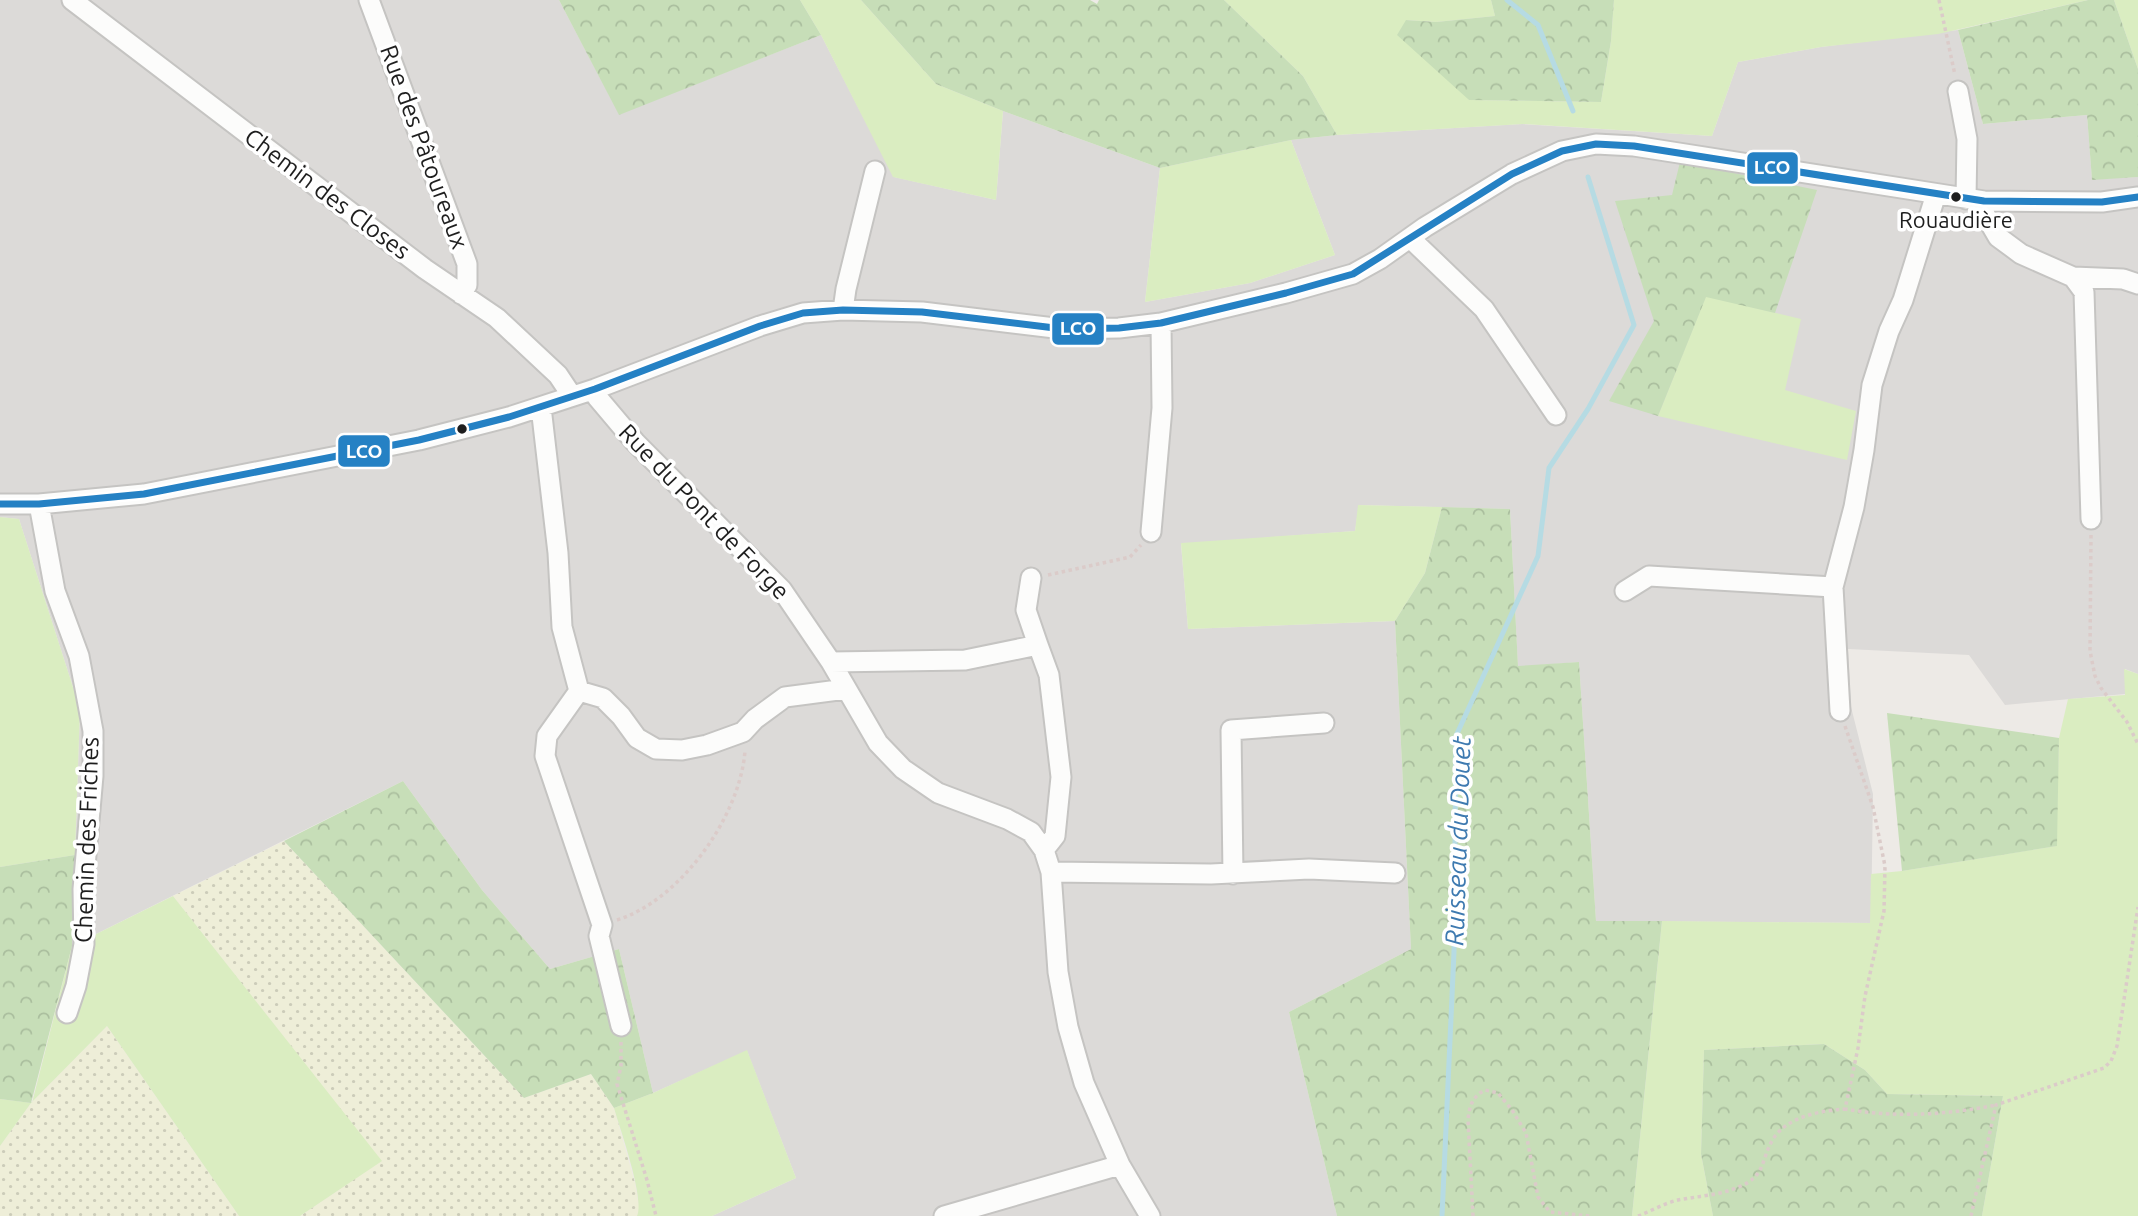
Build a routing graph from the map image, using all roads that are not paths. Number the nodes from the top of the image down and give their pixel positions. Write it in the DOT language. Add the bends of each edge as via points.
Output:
graph roads {
  1 [pos="72,0"];
  2 [pos="369,0"];
  3 [pos="1958,91"];
  4 [pos="875,171"];
  5 [pos="1936,194"];
  6 [pos="2138,197"];
  7 [pos="1975,200"];
  8 [pos="1410,238"];
  9 [pos="2073,276"];
  10 [pos="2138,284"];
  11 [pos="461,294"];
  12 [pos="843,310"];
  13 [pos="1161,323"];
  14 [pos="595,389"];
  15 [pos="570,397"];
  16 [pos="541,407"];
  17 [pos="1556,415"];
  18 [pos="0,504"];
  19 [pos="39,504"];
  20 [pos="2091,519"];
  21 [pos="1151,532"];
  22 [pos="1031,578"];
  23 [pos="1833,587"];
  24 [pos="1625,591"];
  25 [pos="1038,645"];
  26 [pos="831,662"];
  27 [pos="846,689"];
  28 [pos="579,691"];
  29 [pos="1840,711"];
  30 [pos="1324,723"];
  31 [pos="1044,850"];
  32 [pos="1051,872"];
  33 [pos="1395,873"];
  34 [pos="1233,874"];
  35 [pos="67,1013"];
  36 [pos="621,1026"];
  37 [pos="1120,1165"];
  38 [pos="944,1216"];
  39 [pos="1150,1216"];
  1 -- 11 [label="street, Chemin des Closes"];
  2 -- 11 [label="street, Rue des Pâtoureaux" via="467,264 467,285"];
  3 -- 7 [label="street"];
  4 -- 12 [label="street"];
  5 -- 7 [label="street"];
  5 -- 8 [label="street" via="1634,146 1596,144 1562,151 1512,174"];
  5 -- 23 [label="street" via="1872,384 1854,507"];
  6 -- 7 [label="street" via="2102,202"];
  7 -- 9 [label="street" via="1998,237 2021,254"];
  8 -- 13 [label="street" via="1353,274"];
  8 -- 17 [label="street" via="1484,309"];
  9 -- 10 [label="street"];
  9 -- 20 [label="street" via="2084,292 2086,310"];
  11 -- 15 [label="street, Chemin des Closes" via="527,344 558,375"];
  12 -- 13 [label="street" via="922,312 1063,329"];
  12 -- 14 [label="street" via="803,313 760,326"];
  13 -- 21 [label="street" via="1162,408"];
  14 -- 15 [label="street"];
  14 -- 26 [label="street, Rue du Pont de Forge" via="635,442 782,590"];
  15 -- 16 [label="street"];
  16 -- 19 [label="street" via="419,440 236,478 144,494"];
  16 -- 28 [label="street" via="562,627"];
  18 -- 19 [label="street"];
  19 -- 35 [label="street, Chemin des Friches" via="55,591 79,656 93,730 84,944"];
  22 -- 25 [label="street" via="1026,610"];
  23 -- 24 [label="street" via="1649,576"];
  23 -- 29 [label="street"];
  25 -- 26 [label="street" via="965,660"];
  25 -- 31 [label="street" via="1049,675 1061,777 1055,836"];
  26 -- 27 [label="street, Rue du Pont de Forge"];
  27 -- 28 [label="street" via="785,697 743,732 682,750 656,749 637,738 603,698"];
  27 -- 31 [label="street, Rue du Pont de Forge" via="878,743 903,769 938,793 1031,832"];
  28 -- 36 [label="street" via="547,736 545,756 602,925 599,936"];
  30 -- 34 [label="street" via="1231,730"];
  31 -- 32 [label="street, Rue du Pont de Forge"];
  32 -- 34 [label="street"];
  32 -- 37 [label="street, Rue du Pont de Forge" via="1058,972 1068,1027 1084,1083"];
  33 -- 34 [label="street" via="1309,869"];
  37 -- 38 [label="street"];
  37 -- 39 [label="street, Rue du Pont de Forge"];
}
